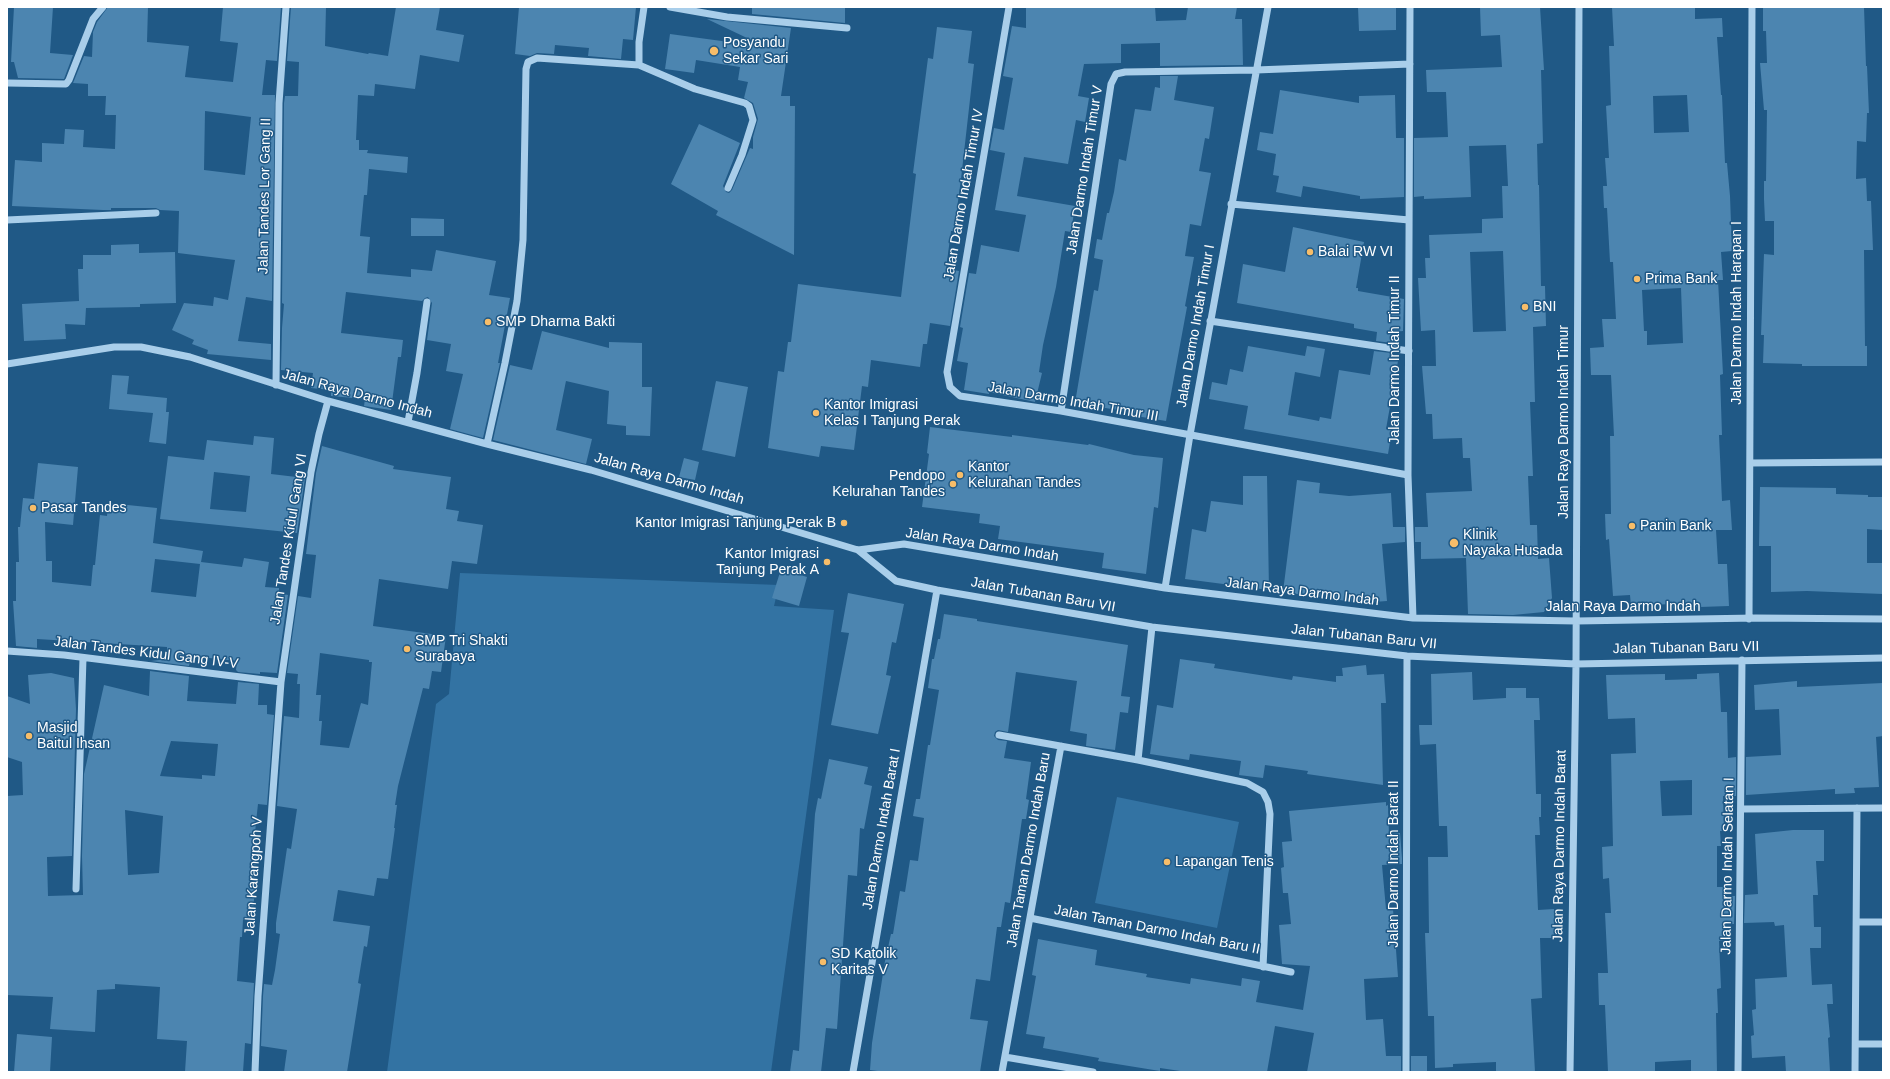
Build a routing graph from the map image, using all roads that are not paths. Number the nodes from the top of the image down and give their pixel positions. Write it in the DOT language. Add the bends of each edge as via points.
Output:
graph roads {
  1 [pos="103,7"];
  2 [pos="286,7"];
  3 [pos="644,7"];
  4 [pos="670,7"];
  5 [pos="1009,7"];
  6 [pos="1268,7"];
  7 [pos="1410,7"];
  8 [pos="1579,7"];
  9 [pos="1752,7"];
  10 [pos="847,28"];
  11 [pos="1410,64"];
  12 [pos="639,65"];
  13 [pos="1256,70"];
  14 [pos="10,84"];
  15 [pos="728,188"];
  16 [pos="1231,204"];
  17 [pos="156,213"];
  18 [pos="7,220"];
  19 [pos="1409,220"];
  20 [pos="427,302"];
  21 [pos="1210,321"];
  22 [pos="1408,351"];
  23 [pos="7,364"];
  24 [pos="276,385"];
  25 [pos="950,387"];
  26 [pos="328,401"];
  27 [pos="1061,411"];
  28 [pos="408,422"];
  29 [pos="1190,435"];
  30 [pos="487,444"];
  31 [pos="1883,462"];
  32 [pos="1750,463"];
  33 [pos="1408,475"];
  34 [pos="858,550"];
  35 [pos="1165,588"];
  36 [pos="937,590"];
  37 [pos="1413,618"];
  38 [pos="1749,619"];
  39 [pos="1883,619"];
  40 [pos="1576,621"];
  41 [pos="1152,627"];
  42 [pos="7,651"];
  43 [pos="1407,656"];
  44 [pos="83,658"];
  45 [pos="1883,658"];
  46 [pos="1742,660"];
  47 [pos="1576,664"];
  48 [pos="281,682"];
  49 [pos="999,735"];
  50 [pos="1061,746"];
  51 [pos="1138,760"];
  52 [pos="1857,808"];
  53 [pos="1883,808"];
  54 [pos="1742,809"];
  55 [pos="76,889"];
  56 [pos="1030,918"];
  57 [pos="1857,922"];
  58 [pos="1883,922"];
  59 [pos="1263,967"];
  60 [pos="1291,972"];
  61 [pos="1856,1044"];
  62 [pos="1883,1044"];
  63 [pos="1005,1057"];
  64 [pos="256,1072"];
  65 [pos="853,1072"];
  66 [pos="1002,1072"];
  67 [pos="1093,1072"];
  68 [pos="1406,1072"];
  69 [pos="1570,1072"];
  70 [pos="1738,1072"];
  71 [pos="1855,1072"];
  1 -- 14 [label="street" via="93,19 66,84"];
  2 -- 24 [label="street, Jalan Tandes Lor Gang II" via="279,103"];
  3 -- 12 [label="street"];
  4 -- 10 [label="street" via="727,17"];
  5 -- 25 [label="street, Jalan Darmo Indah Timur IV" via="947,372"];
  6 -- 13 [label="street, Jalan Darmo Indah Timur I"];
  7 -- 11 [label="street, Jalan Darmo Indah Timur II"];
  8 -- 40 [label="street, Jalan Raya Darmo Indah Timur"];
  9 -- 32 [label="street, Jalan Darmo Indah Harapan I"];
  11 -- 13 [label="street"];
  11 -- 19 [label="street, Jalan Darmo Indah Timur II"];
  12 -- 15 [label="street" via="705,92 742,101 749,106 753,120"];
  12 -- 30 [label="street" via="537,58 530,60 526,66 523,240 517,301"];
  13 -- 16 [label="street, Jalan Darmo Indah Timur I"];
  13 -- 27 [label="street, Jalan Darmo Indah Timur V" via="1125,72 1116,74 1113,78"];
  16 -- 19 [label="street"];
  16 -- 21 [label="street, Jalan Darmo Indah Timur I"];
  17 -- 18 [label="street"];
  19 -- 22 [label="street, Jalan Darmo Indah Timur II"];
  20 -- 28 [label="street"];
  21 -- 22 [label="street"];
  21 -- 29 [label="street, Jalan Darmo Indah Timur I"];
  22 -- 33 [label="street, Jalan Darmo Indah Timur II"];
  23 -- 24 [label="street, Jalan Raya Darmo Indah" via="114,347 141,347 190,357"];
  24 -- 26 [label="street, Jalan Raya Darmo Indah"];
  25 -- 27 [label="street, Jalan Darmo Indah Timur III" via="960,396"];
  26 -- 28 [label="street, Jalan Raya Darmo Indah"];
  26 -- 48 [label="street, Jalan Tandes Kidul Gang VI" via="311,472"];
  27 -- 29 [label="street, Jalan Darmo Indah Timur III"];
  28 -- 30 [label="street, Jalan Raya Darmo Indah"];
  29 -- 33 [label="street, Jalan Darmo Indah Timur III"];
  29 -- 35 [label="street, Jalan Darmo Indah Timur I"];
  30 -- 34 [label="street, Jalan Raya Darmo Indah" via="591,470"];
  31 -- 32 [label="street"];
  32 -- 38 [label="street, Jalan Darmo Indah Harapan I"];
  33 -- 37 [label="street, Jalan Darmo Indah Timur II"];
  34 -- 35 [label="street, Jalan Raya Darmo Indah" via="904,544"];
  34 -- 36 [label="street, Jalan Tubanan Baru VII" via="896,581"];
  35 -- 37 [label="street, Jalan Raya Darmo Indah"];
  36 -- 41 [label="street, Jalan Tubanan Baru VII"];
  36 -- 65 [label="street, Jalan Darmo Indah Barat I"];
  37 -- 40 [label="street, Jalan Raya Darmo Indah"];
  38 -- 39 [label="street, Jalan Raya Darmo Indah"];
  38 -- 40 [label="street, Jalan Raya Darmo Indah"];
  40 -- 47 [label="street, Jalan Raya Darmo Indah Barat"];
  41 -- 43 [label="street, Jalan Tubanan Baru VII"];
  41 -- 51 [label="street"];
  42 -- 44 [label="street, Jalan Tandes Kidul Gang IV-V"];
  43 -- 47 [label="street, Jalan Tubanan Baru VII"];
  43 -- 68 [label="street, Jalan Darmo Indah Barat II"];
  44 -- 48 [label="street, Jalan Tandes Kidul Gang IV-V"];
  44 -- 55 [label="street"];
  45 -- 46 [label="street, Jalan Tubanan Baru VII"];
  46 -- 47 [label="street, Jalan Tubanan Baru VII"];
  46 -- 54 [label="street, Jalan Darmo Indah Selatan I"];
  47 -- 69 [label="street, Jalan Raya Darmo Indah Barat"];
  48 -- 64 [label="street, Jalan Karangpoh V" via="258,996"];
  49 -- 50 [label="street"];
  50 -- 51 [label="street, Jalan Taman Darmo Indah Baru"];
  50 -- 56 [label="street, Jalan Taman Darmo Indah Baru"];
  51 -- 59 [label="street, Jalan Taman Darmo Indah Baru II" via="1247,783 1263,792 1270,814"];
  52 -- 53 [label="street"];
  52 -- 54 [label="street"];
  52 -- 57 [label="street"];
  54 -- 70 [label="street, Jalan Darmo Indah Selatan I"];
  56 -- 59 [label="street, Jalan Taman Darmo Indah Baru II"];
  56 -- 63 [label="street, Jalan Taman Darmo Indah Baru"];
  57 -- 58 [label="street"];
  57 -- 61 [label="street"];
  59 -- 60 [label="street"];
  61 -- 62 [label="street"];
  61 -- 71 [label="street"];
  63 -- 66 [label="street, Jalan Taman Darmo Indah Baru"];
  63 -- 67 [label="street"];
}
